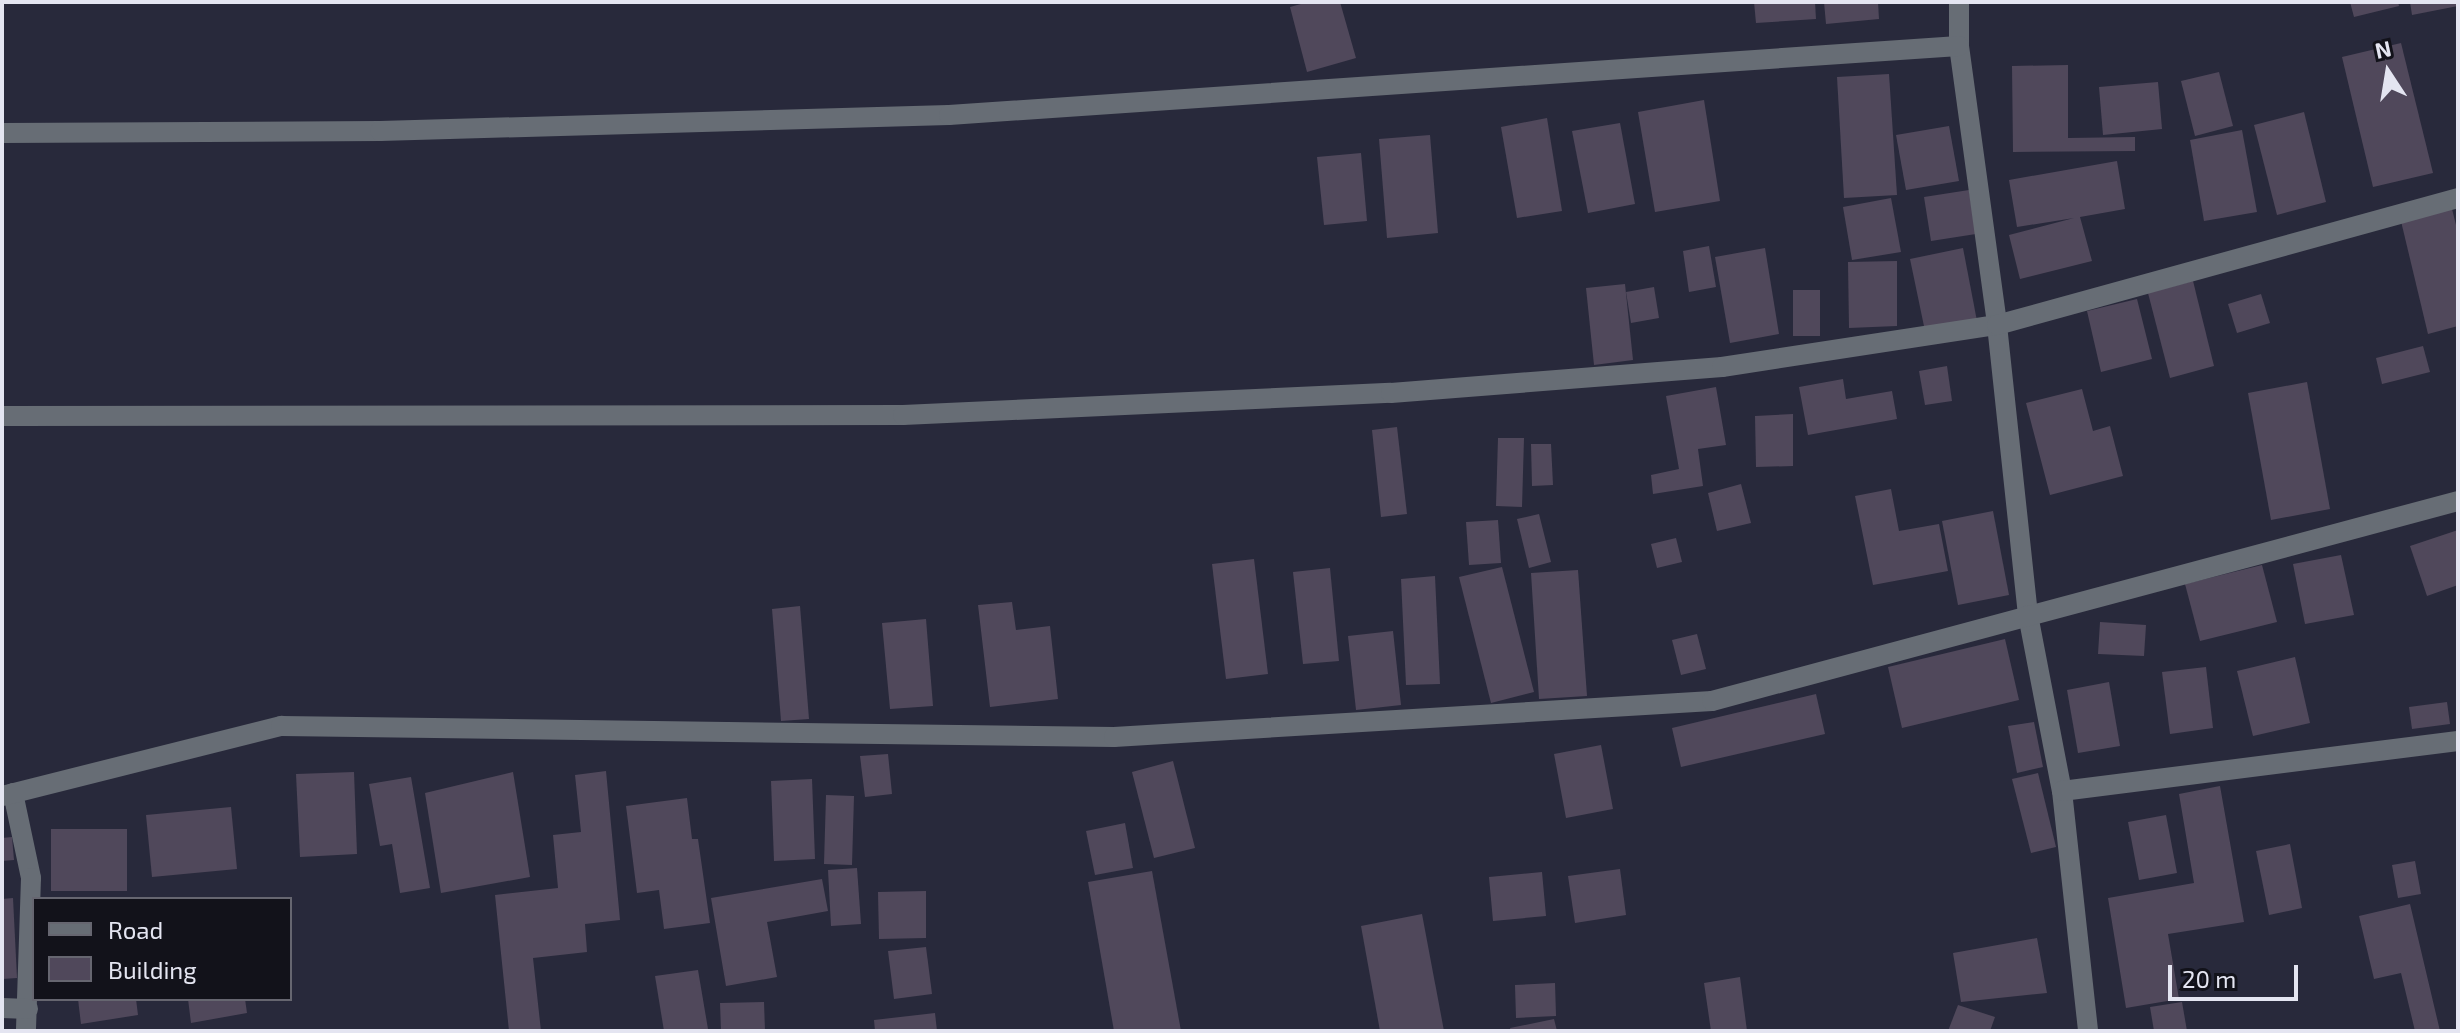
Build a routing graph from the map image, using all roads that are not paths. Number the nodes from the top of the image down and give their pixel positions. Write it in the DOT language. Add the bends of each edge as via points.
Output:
graph roads {
  1 [pos="1959,2"];
  2 [pos="1959,46"];
  3 [pos="2,133"];
  4 [pos="2458,198"];
  5 [pos="1997,325"];
  6 [pos="2,416"];
  7 [pos="2458,501"];
  8 [pos="2028,615"];
  9 [pos="2458,741"];
  10 [pos="2062,791"];
  11 [pos="7,795"];
  12 [pos="2,1008"];
  13 [pos="28,1009"];
  14 [pos="26,1031"];
  15 [pos="2088,1031"];
  1 -- 2 [label="street"];
  2 -- 3 [label="street" via="949,115 380,131"];
  2 -- 5 [label="street"];
  4 -- 5 [label="street"];
  5 -- 6 [label="street" via="1722,367 1391,393 950,413"];
  5 -- 8 [label="street"];
  7 -- 8 [label="street"];
  8 -- 10 [label="street"];
  8 -- 11 [label="street" via="1712,701 1114,737 281,726"];
  9 -- 10 [label="street"];
  10 -- 15 [label="street"];
  11 -- 13 [label="street" via="31,878"];
  12 -- 13 [label="street"];
  13 -- 14 [label="street"];
}
